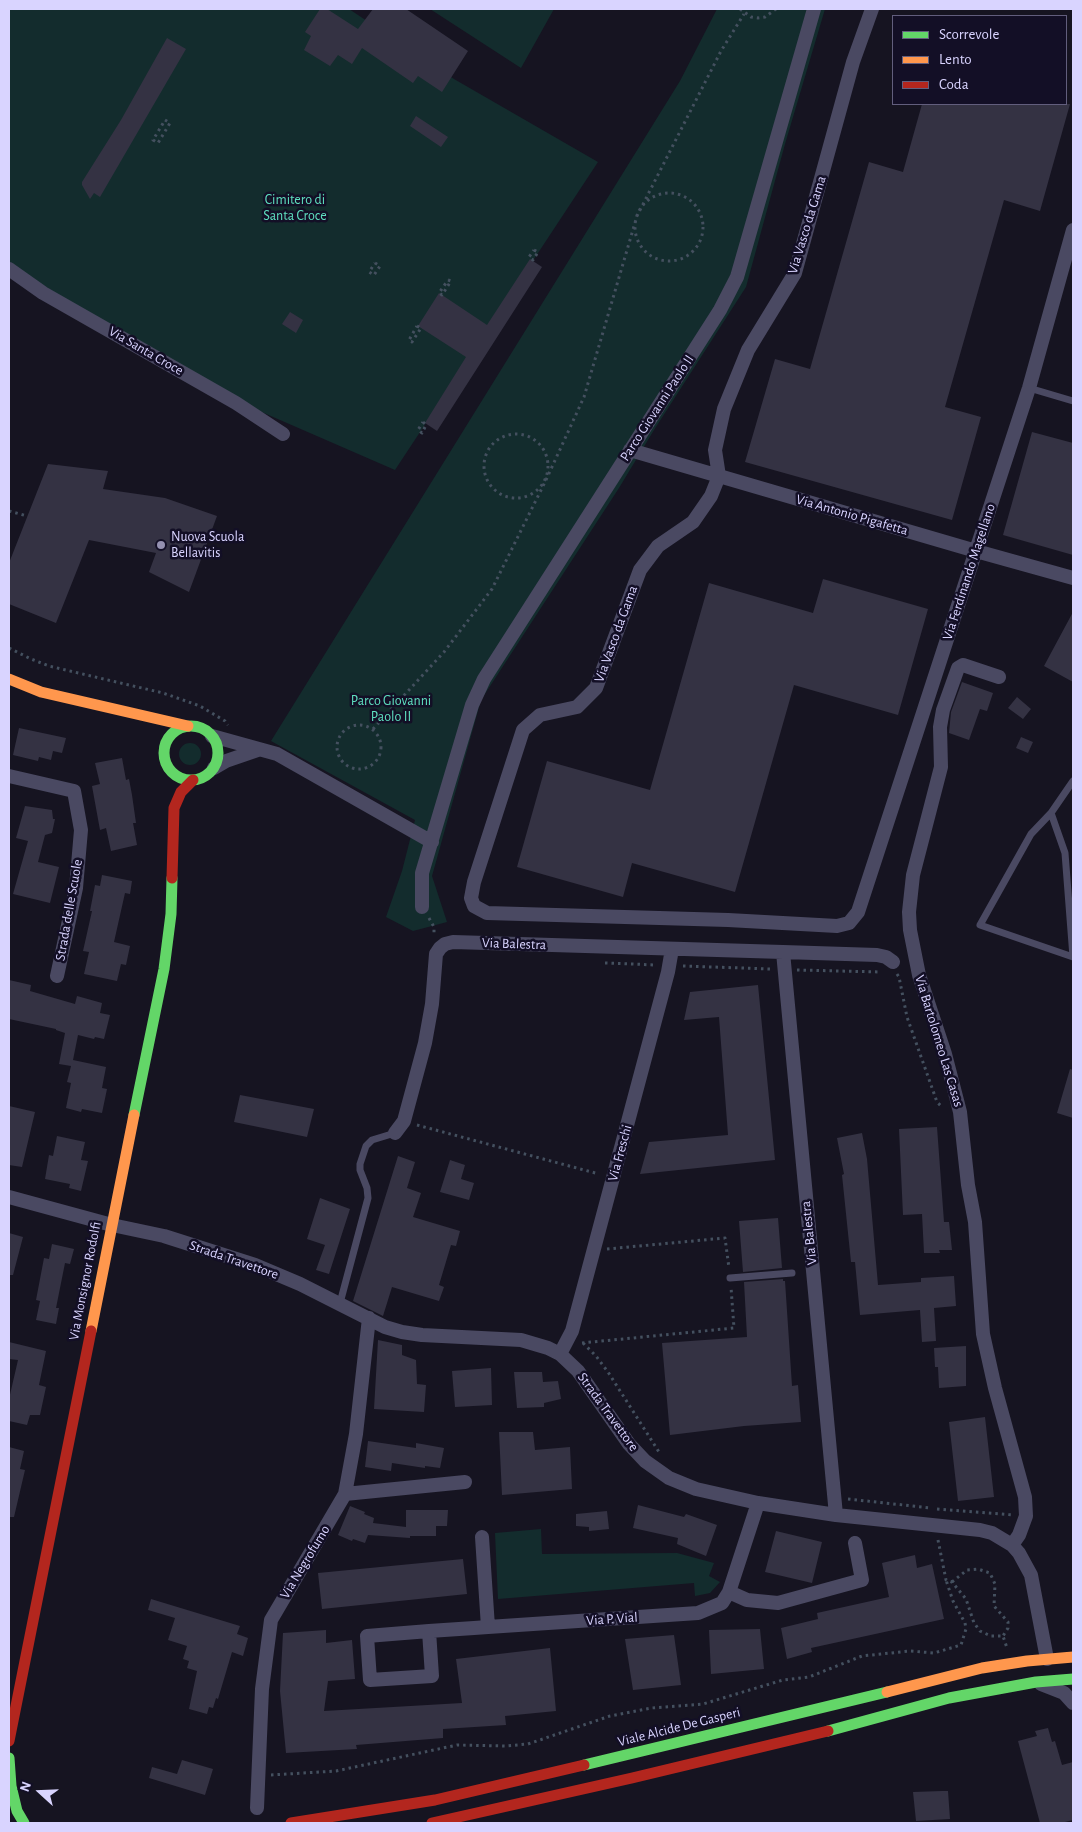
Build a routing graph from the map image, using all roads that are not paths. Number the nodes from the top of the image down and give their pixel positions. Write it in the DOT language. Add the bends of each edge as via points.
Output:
graph roads {
  1 [pos="814,9"];
  2 [pos="872,9"];
  3 [pos="1073,230"];
  4 [pos="9,269"];
  5 [pos="1029,388"];
  6 [pos="1073,401"];
  7 [pos="283,434"];
  8 [pos="630,450"];
  9 [pos="719,476"];
  10 [pos="976,552"];
  11 [pos="1073,578"];
  12 [pos="999,677"];
  13 [pos="9,679"];
  14 [pos="143,716"];
  15 [pos="188,726"];
  16 [pos="212,736"];
  17 [pos="258,749"];
  18 [pos="163,752"];
  19 [pos="214,768"];
  20 [pos="170,771"];
  21 [pos="9,776"];
  22 [pos="193,780"];
  23 [pos="1073,781"];
  24 [pos="1051,813"];
  25 [pos="172,824"];
  26 [pos="432,842"];
  27 [pos="422,907"];
  28 [pos="858,912"];
  29 [pos="672,948"];
  30 [pos="783,952"];
  31 [pos="892,967"];
  32 [pos="57,976"];
  33 [pos="395,1133"];
  34 [pos="9,1198"];
  35 [pos="112,1225"];
  36 [pos="792,1273"];
  37 [pos="730,1278"];
  38 [pos="340,1303"];
  39 [pos="369,1318"];
  40 [pos="560,1354"];
  41 [pos="465,1482"];
  42 [pos="346,1494"];
  43 [pos="758,1503"];
  44 [pos="836,1514"];
  45 [pos="482,1537"];
  46 [pos="855,1543"];
  47 [pos="1012,1545"];
  48 [pos="729,1592"];
  49 [pos="488,1627"];
  50 [pos="429,1631"];
  51 [pos="1073,1657"];
  52 [pos="1047,1659"];
  53 [pos="1073,1679"];
  54 [pos="1036,1682"];
  55 [pos="1073,1704"];
  56 [pos="9,1741"];
  57 [pos="9,1758"];
  58 [pos="257,1808"];
  59 [pos="24,1823"];
  60 [pos="291,1823"];
  61 [pos="432,1823"];
  1 -- 8 [label="street, Parco Giovanni Paolo II" via="737,277 720,310"];
  2 -- 9 [label="street, Via Vasco da Gama" via="853,62 795,273 748,350 724,408 715,450"];
  3 -- 5 [label="street, Via Ferdinando Magellano"];
  4 -- 7 [label="street, Via Santa Croce" via="43,293 236,403"];
  5 -- 6 [label="lane"];
  5 -- 10 [label="street, Via Ferdinando Magellano"];
  8 -- 9 [label="street, Via Antonio Pigafetta"];
  8 -- 26 [label="street, Parco Giovanni Paolo II" via="484,679 472,705"];
  9 -- 10 [label="street, Via Antonio Pigafetta"];
  9 -- 28 [label="street, Via Vasco da Gama" via="711,496 693,522 658,546 640,570 596,688 577,707 540,715 523,730 471,898 474,906 487,913 836,926 849,924"];
  10 -- 11 [label="street, Via Antonio Pigafetta"];
  10 -- 28 [label="street, Via Ferdinando Magellano"];
  12 -- 47 [label="street, Via Bartolomeo Las Casas" via="963,666 958,668 943,710 941,767 913,875 909,912 918,975 945,1054 960,1112 975,1222 983,1334 1025,1497 1026,1516"];
  13 -- 14 [label="street" via="41,692"];
  14 -- 15 [label="street"];
  14 -- 18 [label="street, Via Monsignor Rodolfi" via="155,731"];
  15 -- 16 [label="street" via="197,726"];
  15 -- 18 [label="street" via="171,734"];
  16 -- 17 [label="street"];
  16 -- 19 [label="street" via="218,751"];
  17 -- 19 [label="street"];
  17 -- 26 [label="street" via="277,754"];
  18 -- 20 [label="street, Via Monsignor Rodolfi"];
  19 -- 22 [label="street, Via Monsignor Rodolfi"];
  20 -- 22 [label="street" via="177,777"];
  20 -- 25 [label="street, Via Monsignor Rodolfi"];
  21 -- 32 [label="street, Strada delle Scuole" via="74,791 81,830 76,888"];
  22 -- 25 [label="street, Via Monsignor Rodolfi" via="181,792"];
  23 -- 24 [label="lane"];
  24 -- 24 [label="lane" via="1031,834 980,925 1073,957 1065,853"];
  25 -- 35 [label="street, Via Monsignor Rodolfi" via="171,914 164,969"];
  26 -- 27 [label="street, Parco Giovanni Paolo II" via="422,873"];
  29 -- 30 [label="street, Via Balestra"];
  29 -- 33 [label="street, Via Balestra" via="445,944 436,954 425,1042 404,1121"];
  29 -- 40 [label="street, Via Freschi" via="577,1313"];
  30 -- 31 [label="street, Via Balestra" via="877,955 886,957"];
  30 -- 44 [label="street, Via Balestra"];
  33 -- 38 [label="lane" via="372,1140 366,1146 360,1164 368,1198"];
  34 -- 35 [label="street, Strada Travettore"];
  35 -- 38 [label="street, Strada Travettore" via="164,1236 255,1266"];
  35 -- 56 [label="street, Via Monsignor Rodolfi"];
  36 -- 37 [label="lane"];
  38 -- 39 [label="street, Strada Travettore"];
  39 -- 40 [label="street, Strada Travettore" via="402,1332 521,1340"];
  39 -- 42 [label="street, Via Negrofumo"];
  40 -- 43 [label="street, Strada Travettore" via="586,1380 629,1444 645,1461 675,1481 696,1489"];
  41 -- 42 [label="street"];
  42 -- 58 [label="street, Via Negrofumo" via="271,1620 262,1689"];
  43 -- 44 [label="street, Strada Travettore"];
  43 -- 48 [label="street"];
  44 -- 47 [label="street, Strada Travettore" via="980,1530"];
  45 -- 49 [label="street"];
  46 -- 48 [label="street" via="862,1580 778,1603 747,1600"];
  47 -- 52 [label="street, Strada Travettore" via="1031,1575"];
  48 -- 49 [label="street, Via P. Vial" via="722,1603 698,1613"];
  49 -- 50 [label="street, Via P. Vial"];
  50 -- 50 [label="street, Via P. Vial" via="432,1676 370,1680 367,1636"];
  51 -- 52 [label="street, Viale Alcide De Gasperi"];
  52 -- 60 [label="street, Viale Alcide De Gasperi" via="956,1674 435,1800"];
  53 -- 54 [label="street"];
  54 -- 55 [label="street" via="1064,1693"];
  54 -- 61 [label="street" via="949,1698 843,1727"];
  57 -- 59 [label="street" via="11,1786 17,1811"];
}
